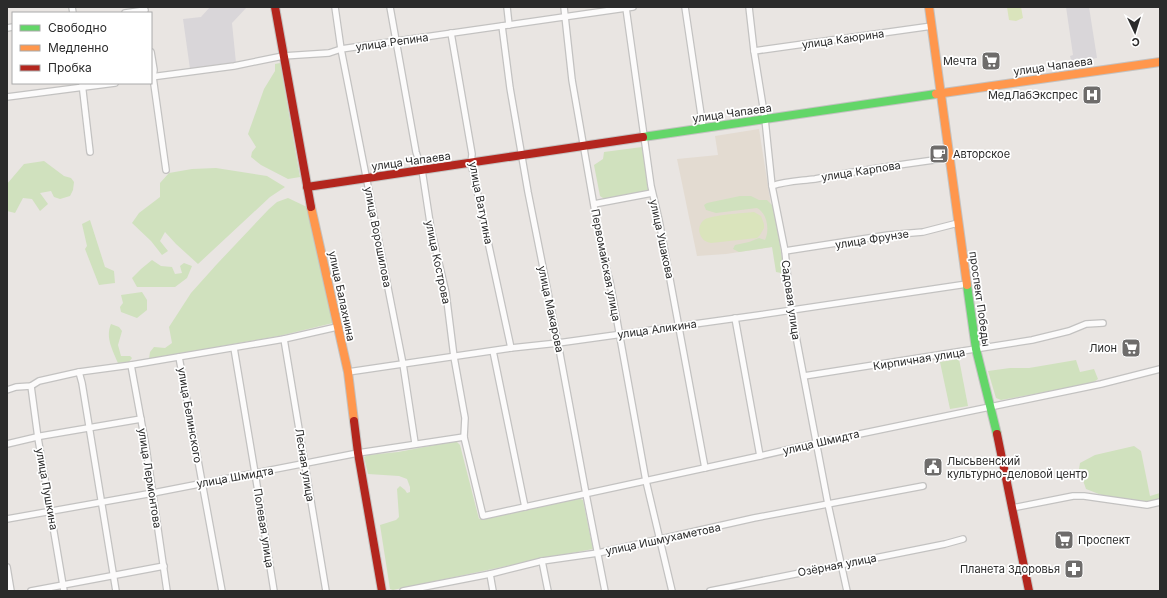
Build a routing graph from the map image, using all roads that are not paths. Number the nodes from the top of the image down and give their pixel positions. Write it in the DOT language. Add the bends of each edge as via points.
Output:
graph roads {
  1 [pos="274,7"];
  2 [pos="335,7"];
  3 [pos="390,7"];
  4 [pos="507,7"];
  5 [pos="564,7"];
  6 [pos="633,7"];
  7 [pos="685,7"];
  8 [pos="749,7"];
  9 [pos="929,7"];
  10 [pos="626,8"];
  11 [pos="145,10"];
  12 [pos="132,12"];
  13 [pos="565,18"];
  14 [pos="509,25"];
  15 [pos="502,26"];
  16 [pos="932,26"];
  17 [pos="451,33"];
  18 [pos="396,41"];
  19 [pos="341,49"];
  20 [pos="754,51"];
  21 [pos="283,56"];
  22 [pos="152,58"];
  23 [pos="1160,62"];
  24 [pos="152,77"];
  25 [pos="98,84"];
  26 [pos="82,85"];
  27 [pos="941,93"];
  28 [pos="7,97"];
  29 [pos="765,119"];
  30 [pos="703,128"];
  31 [pos="643,137"];
  32 [pos="584,146"];
  33 [pos="90,152"];
  34 [pos="521,156"];
  35 [pos="950,158"];
  36 [pos="471,163"];
  37 [pos="166,170"];
  38 [pos="422,170"];
  39 [pos="367,178"];
  40 [pos="772,186"];
  41 [pos="307,187"];
  42 [pos="652,193"];
  43 [pos="594,204"];
  44 [pos="958,223"];
  45 [pos="784,251"];
  46 [pos="966,284"];
  47 [pos="791,310"];
  48 [pos="735,318"];
  49 [pos="1103,323"];
  50 [pos="679,326"];
  51 [pos="337,327"];
  52 [pos="619,335"];
  53 [pos="284,339"];
  54 [pos="558,343"];
  55 [pos="234,348"];
  56 [pos="511,348"];
  57 [pos="976,350"];
  58 [pos="493,351"];
  59 [pos="454,356"];
  60 [pos="180,357"];
  61 [pos="403,364"];
  62 [pos="131,365"];
  63 [pos="1160,369"];
  64 [pos="79,372"];
  65 [pos="348,372"];
  66 [pos="804,376"];
  67 [pos="31,386"];
  68 [pos="7,390"];
  69 [pos="990,407"];
  70 [pos="141,419"];
  71 [pos="89,428"];
  72 [pos="464,437"];
  73 [pos="38,438"];
  74 [pos="816,443"];
  75 [pos="7,444"];
  76 [pos="415,444"];
  77 [pos="358,453"];
  78 [pos="760,456"];
  79 [pos="304,464"];
  80 [pos="705,468"];
  81 [pos="255,473"];
  82 [pos="646,481"];
  83 [pos="202,483"];
  84 [pos="923,486"];
  85 [pos="153,493"];
  86 [pos="586,494"];
  87 [pos="102,502"];
  88 [pos="1160,502"];
  89 [pos="828,504"];
  90 [pos="525,507"];
  91 [pos="1012,508"];
  92 [pos="51,511"];
  93 [pos="483,516"];
  94 [pos="7,519"];
  95 [pos="963,539"];
  96 [pos="660,540"];
  97 [pos="598,553"];
  98 [pos="542,561"];
  99 [pos="841,564"];
  100 [pos="164,566"];
  101 [pos="7,567"];
  102 [pos="490,574"];
  103 [pos="114,576"];
  104 [pos="438,584"];
  105 [pos="64,588"];
  106 [pos="11,591"];
  107 [pos="31,591"];
  108 [pos="116,591"];
  109 [pos="167,591"];
  110 [pos="222,591"];
  111 [pos="274,591"];
  112 [pos="326,591"];
  113 [pos="382,591"];
  114 [pos="403,591"];
  115 [pos="439,591"];
  116 [pos="493,591"];
  117 [pos="548,591"];
  118 [pos="605,591"];
  119 [pos="672,591"];
  120 [pos="710,591"];
  121 [pos="847,591"];
  122 [pos="1029,591"];
  1 -- 21 [label="street, улица Балахнина"];
  2 -- 19 [label="street, улица Ворошилова"];
  3 -- 18 [label="street, улица Кострова"];
  4 -- 14 [label="street"];
  5 -- 13 [label="street, Первомайская улица"];
  6 -- 10 [label="street, улица Репина"];
  7 -- 30 [label="street"];
  8 -- 20 [label="street, Садовая улица"];
  9 -- 16 [label="street, проспект Победы"];
  10 -- 13 [label="street, улица Репина"];
  10 -- 31 [label="street, улица Ушакова"];
  11 -- 12 [label="street"];
  13 -- 14 [label="street, улица Репина"];
  13 -- 32 [label="street, Первомайская улица" via="572,80"];
  14 -- 15 [label="street, улица Репина"];
  15 -- 17 [label="street, улица Репина"];
  15 -- 34 [label="street, улица Макарова"];
  16 -- 20 [label="street, улица Каюрина"];
  16 -- 27 [label="street, проспект Победы"];
  17 -- 18 [label="street, улица Репина"];
  17 -- 36 [label="street, улица Ватутина" via="472,154"];
  18 -- 19 [label="street, улица Репина"];
  18 -- 38 [label="street, улица Кострова" via="416,152"];
  19 -- 21 [label="street, улица Репина" via="329,53"];
  19 -- 39 [label="street, улица Ворошилова"];
  20 -- 29 [label="street, Садовая улица"];
  21 -- 24 [label="street, улица Репина" via="234,66"];
  21 -- 41 [label="street, улица Балахнина"];
  22 -- 24 [label="street"];
  23 -- 27 [label="street, улица Чапаева"];
  24 -- 37 [label="street"];
  25 -- 26 [label="street"];
  26 -- 28 [label="street"];
  26 -- 33 [label="street"];
  27 -- 29 [label="street, улица Чапаева"];
  27 -- 35 [label="street, проспект Победы"];
  29 -- 30 [label="street, улица Чапаева"];
  29 -- 40 [label="street, Садовая улица"];
  30 -- 31 [label="street, улица Чапаева"];
  31 -- 32 [label="street, улица Чапаева"];
  31 -- 42 [label="street, улица Ушакова"];
  32 -- 34 [label="street, улица Чапаева"];
  32 -- 43 [label="street, Первомайская улица"];
  34 -- 36 [label="street, улица Чапаева"];
  34 -- 54 [label="street, улица Макарова"];
  35 -- 40 [label="street, улица Карпова" via="782,182"];
  35 -- 44 [label="street, проспект Победы"];
  36 -- 38 [label="street, улица Чапаева"];
  36 -- 56 [label="street, улица Ватутина"];
  38 -- 39 [label="street, улица Чапаева"];
  38 -- 59 [label="street, улица Кострова" via="431,229 446,292"];
  39 -- 41 [label="street, улица Чапаева"];
  39 -- 61 [label="street, улица Ворошилова"];
  40 -- 45 [label="street, Садовая улица"];
  41 -- 51 [label="street, улица Балахнина"];
  42 -- 43 [label="street"];
  42 -- 50 [label="street, улица Ушакова"];
  43 -- 52 [label="street, Первомайская улица"];
  44 -- 45 [label="street, улица Фрунзе" via="923,232"];
  44 -- 46 [label="street, проспект Победы"];
  45 -- 47 [label="street, Садовая улица"];
  46 -- 47 [label="street, улица Аликина"];
  46 -- 57 [label="street, проспект Победы"];
  47 -- 48 [label="street, улица Аликина"];
  47 -- 66 [label="street, Садовая улица"];
  48 -- 50 [label="street, улица Аликина"];
  48 -- 78 [label="street"];
  49 -- 57 [label="street, Кирпичная улица" via="1086,324 1032,340"];
  50 -- 52 [label="street, улица Аликина"];
  50 -- 80 [label="street, улица Ушакова"];
  51 -- 53 [label="street"];
  51 -- 65 [label="street, улица Балахнина"];
  52 -- 54 [label="street, улица Аликина"];
  52 -- 82 [label="street, Первомайская улица"];
  53 -- 55 [label="street"];
  53 -- 79 [label="street, Лесная улица"];
  54 -- 56 [label="street, улица Аликина"];
  54 -- 86 [label="street, улица Макарова"];
  55 -- 60 [label="street"];
  55 -- 81 [label="street, Полевая улица"];
  56 -- 58 [label="street, улица Аликина"];
  57 -- 66 [label="street, Кирпичная улица"];
  57 -- 69 [label="street, проспект Победы"];
  58 -- 59 [label="street, улица Аликина"];
  58 -- 90 [label="street"];
  59 -- 61 [label="street, улица Аликина"];
  59 -- 72 [label="street, улица Кострова" via="465,418"];
  60 -- 62 [label="street"];
  60 -- 83 [label="street, улица Белинского"];
  61 -- 65 [label="street, улица Аликина"];
  61 -- 76 [label="street, улица Ворошилова"];
  62 -- 64 [label="street"];
  62 -- 70 [label="street, улица Лермонтова"];
  63 -- 69 [label="street, улица Шмидта"];
  64 -- 67 [label="street" via="39,381"];
  64 -- 71 [label="street"];
  65 -- 77 [label="street, улица Балахнина"];
  66 -- 74 [label="street, Садовая улица"];
  67 -- 68 [label="street"];
  67 -- 73 [label="street, улица Пушкина"];
  69 -- 74 [label="street, улица Шмидта"];
  69 -- 91 [label="street, проспект Победы"];
  70 -- 71 [label="street"];
  70 -- 85 [label="street, улица Лермонтова"];
  71 -- 73 [label="street"];
  71 -- 87 [label="street"];
  72 -- 76 [label="street, улица Шмидта"];
  72 -- 93 [label="street, улица Кострова"];
  73 -- 75 [label="street"];
  73 -- 92 [label="street, улица Пушкина"];
  74 -- 78 [label="street, улица Шмидта"];
  74 -- 89 [label="street, Садовая улица"];
  76 -- 77 [label="street, улица Шмидта"];
  77 -- 79 [label="street, улица Шмидта"];
  77 -- 113 [label="street, улица Балахнина"];
  78 -- 80 [label="street, улица Шмидта"];
  79 -- 81 [label="street, улица Шмидта"];
  79 -- 112 [label="street, Лесная улица"];
  80 -- 82 [label="street, улица Шмидта"];
  81 -- 83 [label="street, улица Шмидта"];
  81 -- 111 [label="street, Полевая улица"];
  82 -- 86 [label="street, улица Шмидта"];
  82 -- 96 [label="street, Первомайская улица"];
  83 -- 85 [label="street, улица Шмидта"];
  83 -- 110 [label="street, улица Белинского"];
  84 -- 89 [label="street, улица Ишмухаметова"];
  85 -- 87 [label="street, улица Шмидта"];
  85 -- 100 [label="street, улица Лермонтова"];
  86 -- 90 [label="street, улица Шмидта"];
  86 -- 97 [label="street, улица Макарова"];
  87 -- 92 [label="street, улица Шмидта"];
  87 -- 103 [label="street"];
  88 -- 91 [label="street" via="1147,505 1072,496"];
  89 -- 96 [label="street, улица Ишмухаметова"];
  89 -- 99 [label="street, Садовая улица"];
  90 -- 93 [label="street, улица Шмидта"];
  91 -- 122 [label="street, проспект Победы"];
  92 -- 94 [label="street, улица Шмидта"];
  92 -- 105 [label="street, улица Пушкина"];
  95 -- 99 [label="street, Озёрная улица"];
  96 -- 97 [label="street, улица Ишмухаметова"];
  96 -- 119 [label="street, Первомайская улица"];
  97 -- 98 [label="street, улица Ишмухаметова"];
  97 -- 118 [label="street, улица Макарова"];
  98 -- 102 [label="street, улица Ишмухаметова"];
  98 -- 117 [label="street"];
  99 -- 120 [label="street, Озёрная улица"];
  99 -- 121 [label="street, Садовая улица"];
  100 -- 103 [label="street"];
  100 -- 109 [label="street, улица Лермонтова"];
  101 -- 106 [label="street"];
  102 -- 104 [label="street, улица Ишмухаметова"];
  102 -- 116 [label="street"];
  103 -- 105 [label="street"];
  103 -- 108 [label="street"];
  104 -- 114 [label="street, улица Ишмухаметова"];
  104 -- 115 [label="street"];
  105 -- 107 [label="street"];
}
